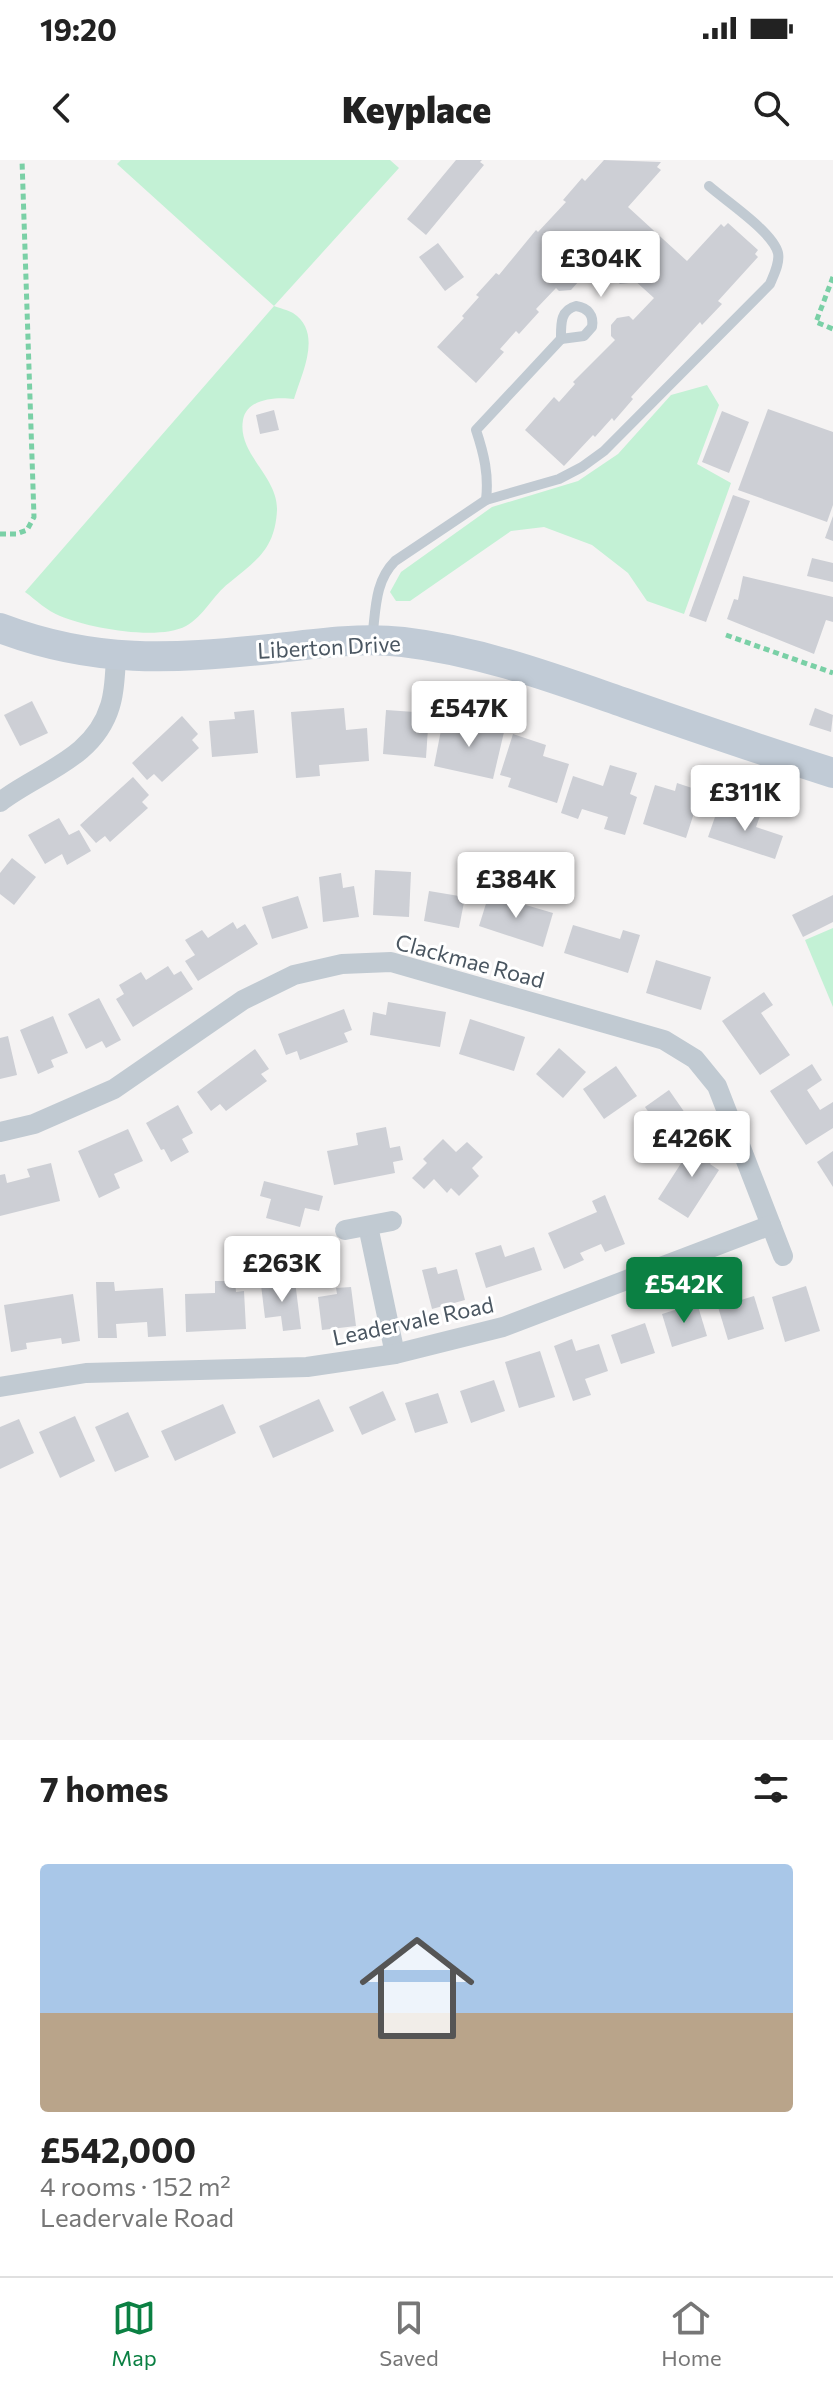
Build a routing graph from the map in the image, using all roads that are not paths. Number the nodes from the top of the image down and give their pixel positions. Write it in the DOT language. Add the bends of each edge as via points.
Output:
graph roads {
  1 [pos="709,186"];
  2 [pos="561,339"];
  3 [pos="486,500"];
  4 [pos="0,628"];
  5 [pos="372,641"];
  6 [pos="116,657"];
  7 [pos="833,773"];
  8 [pos="0,802"];
  9 [pos="0,1132"];
  10 [pos="392,1221"];
  11 [pos="771,1225"];
  12 [pos="368,1226"];
  13 [pos="345,1230"];
  14 [pos="783,1256"];
  15 [pos="395,1354"];
  16 [pos="0,1387"];
  1 -- 3 [label="lane" via="771,239 778,254 770,284 604,451 559,479"];
  2 -- 3 [label="lane" via="476,430 486,462"];
  3 -- 5 [label="lane" via="383,573"];
  4 -- 6 [label="street, Liberton Drive" via="30,640"];
  5 -- 6 [label="street, Liberton Drive"];
  5 -- 7 [label="street, Liberton Drive" via="490,659"];
  6 -- 8 [label="street" via="111,704 90,742"];
  9 -- 11 [label="street, Clackmae Road" via="34,1124 114,1089 243,1000 294,975 342,964 391,962 664,1040 695,1059 717,1086"];
  10 -- 12 [label="street"];
  11 -- 14 [label="street, Clackmae Road"];
  11 -- 15 [label="street, Leadervale Road" via="503,1327"];
  12 -- 13 [label="street"];
  12 -- 15 [label="street"];
  15 -- 16 [label="street, Leadervale Road" via="307,1367 86,1373"];
}
